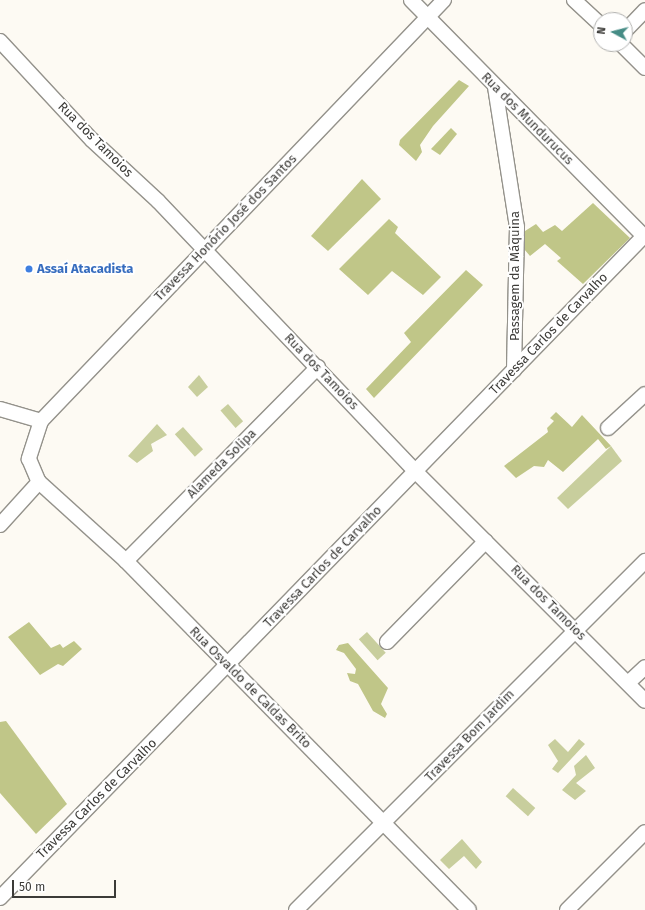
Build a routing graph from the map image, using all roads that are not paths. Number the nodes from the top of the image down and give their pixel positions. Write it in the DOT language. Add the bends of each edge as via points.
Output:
graph roads {
  1 [pos="411,0"];
  2 [pos="444,0"];
  3 [pos="574,0"];
  4 [pos="645,10"];
  5 [pos="428,17"];
  6 [pos="593,18"];
  7 [pos="633,23"];
  8 [pos="0,41"];
  9 [pos="629,52"];
  10 [pos="645,68"];
  11 [pos="495,87"];
  12 [pos="645,236"];
  13 [pos="205,250"];
  14 [pos="318,367"];
  15 [pos="514,370"];
  16 [pos="645,394"];
  17 [pos="0,409"];
  18 [pos="41,421"];
  19 [pos="608,428"];
  20 [pos="31,468"];
  21 [pos="415,471"];
  22 [pos="39,482"];
  23 [pos="0,525"];
  24 [pos="486,541"];
  25 [pos="126,561"];
  26 [pos="645,562"];
  27 [pos="574,629"];
  28 [pos="387,642"];
  29 [pos="227,666"];
  30 [pos="645,667"];
  31 [pos="628,683"];
  32 [pos="645,701"];
  33 [pos="385,824"];
  34 [pos="645,832"];
  35 [pos="0,898"];
  36 [pos="296,910"];
  37 [pos="468,910"];
  38 [pos="567,910"];
  1 -- 5 [label="street, Rua dos Mundurucus"];
  2 -- 5 [label="street, Travessa Honório José dos Santos"];
  3 -- 6 [label="street"];
  4 -- 7 [label="street"];
  5 -- 11 [label="street, Rua dos Mundurucus"];
  5 -- 13 [label="street, Travessa Honório José dos Santos"];
  8 -- 13 [label="street, Rua dos Tamoios" via="92,140"];
  9 -- 10 [label="street"];
  11 -- 12 [label="street, Rua dos Mundurucus"];
  11 -- 15 [label="street, Passagem da Máquina" via="517,227"];
  12 -- 15 [label="street, Travessa Carlos de Carvalho"];
  13 -- 14 [label="street, Rua dos Tamoios"];
  13 -- 18 [label="street, Travessa Honório José dos Santos"];
  14 -- 21 [label="street, Rua dos Tamoios"];
  14 -- 25 [label="street, Alameda Solipa"];
  15 -- 21 [label="street, Travessa Carlos de Carvalho"];
  16 -- 19 [label="street"];
  17 -- 18 [label="street"];
  18 -- 20 [label="street, Travessa Honório José dos Santos" via="31,446"];
  20 -- 22 [label="street, Rua Osvaldo de Caldas Brito"];
  21 -- 24 [label="street, Rua dos Tamoios"];
  21 -- 29 [label="street, Travessa Carlos de Carvalho"];
  22 -- 23 [label="street"];
  22 -- 25 [label="street, Rua Osvaldo de Caldas Brito"];
  24 -- 27 [label="street, Rua dos Tamoios"];
  24 -- 28 [label="street"];
  25 -- 29 [label="street, Rua Osvaldo de Caldas Brito"];
  26 -- 27 [label="street, Travessa Bom Jardim"];
  27 -- 31 [label="street, Rua dos Tamoios"];
  27 -- 33 [label="street, Travessa Bom Jardim"];
  29 -- 33 [label="street, Rua Osvaldo de Caldas Brito"];
  29 -- 35 [label="street, Travessa Carlos de Carvalho"];
  30 -- 31 [label="street"];
  31 -- 32 [label="street, Rua dos Tamoios"];
  33 -- 36 [label="street, Travessa Bom Jardim"];
  33 -- 37 [label="street, Rua Osvaldo de Caldas Brito"];
  34 -- 38 [label="street"];
}
